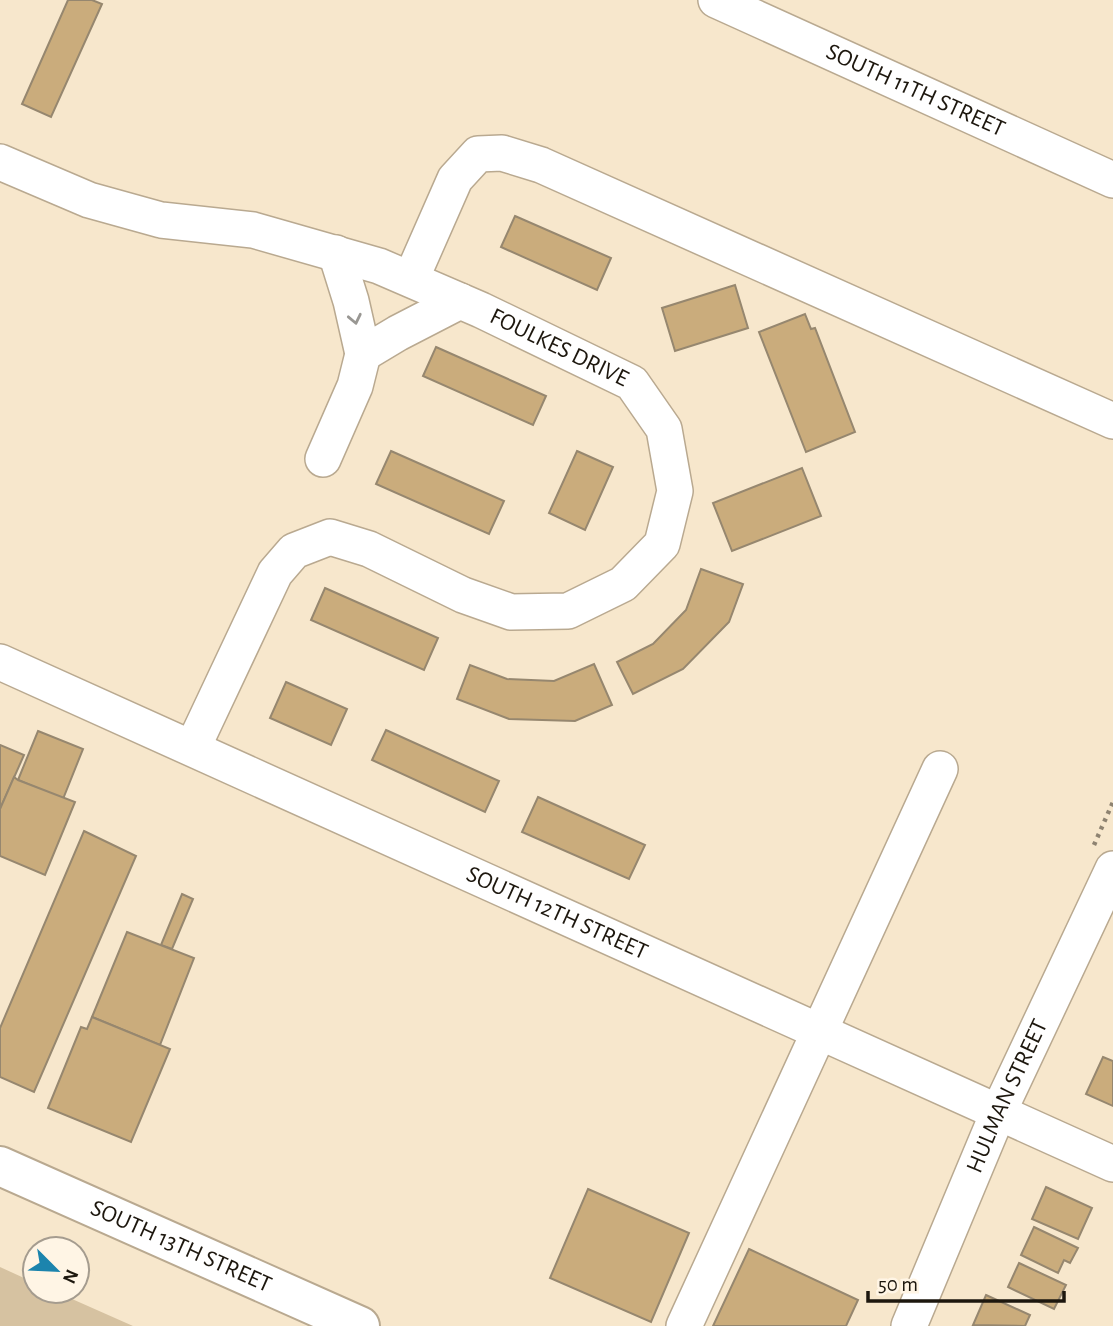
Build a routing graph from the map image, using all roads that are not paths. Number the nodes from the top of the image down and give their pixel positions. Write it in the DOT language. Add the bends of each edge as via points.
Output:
graph roads {
  1 [pos="716,0"];
  2 [pos="0,162"];
  3 [pos="1113,180"];
  4 [pos="336,253"];
  5 [pos="411,279"];
  6 [pos="460,301"];
  7 [pos="363,354"];
  8 [pos="1113,421"];
  9 [pos="323,459"];
  10 [pos="0,662"];
  11 [pos="193,747"];
  12 [pos="940,769"];
  13 [pos="1113,869"];
  14 [pos="818,1031"];
  15 [pos="998,1112"];
  16 [pos="1113,1164"];
  17 [pos="0,1166"];
  18 [pos="920,1322"];
  19 [pos="360,1326"];
  20 [pos="684,1326"];
  1 -- 3 [label="street, SOUTH 11TH STREET"];
  2 -- 4 [label="street, FOULKES DRIVE" via="89,200 149,217 253,230"];
  4 -- 5 [label="street, FOULKES DRIVE"];
  4 -- 7 [label="street, one-way"];
  5 -- 6 [label="street, FOULKES DRIVE"];
  5 -- 8 [label="street" via="455,179 478,154 502,153 554,171"];
  6 -- 7 [label="street"];
  6 -- 11 [label="street, FOULKES DRIVE" via="632,383 664,429 675,491 662,544 623,584 568,611 534,612 511,612 463,595 369,549 330,537 293,551 275,573"];
  7 -- 9 [label="street" via="355,386"];
  10 -- 11 [label="street, SOUTH 12TH STREET"];
  11 -- 14 [label="street, SOUTH 12TH STREET"];
  12 -- 14 [label="street"];
  13 -- 15 [label="street, HULMAN STREET"];
  14 -- 15 [label="street, SOUTH 12TH STREET"];
  14 -- 20 [label="street"];
  15 -- 16 [label="street, SOUTH 12TH STREET"];
  15 -- 18 [label="street, HULMAN STREET"];
  17 -- 19 [label="main road, SOUTH 13TH STREET"];
}
